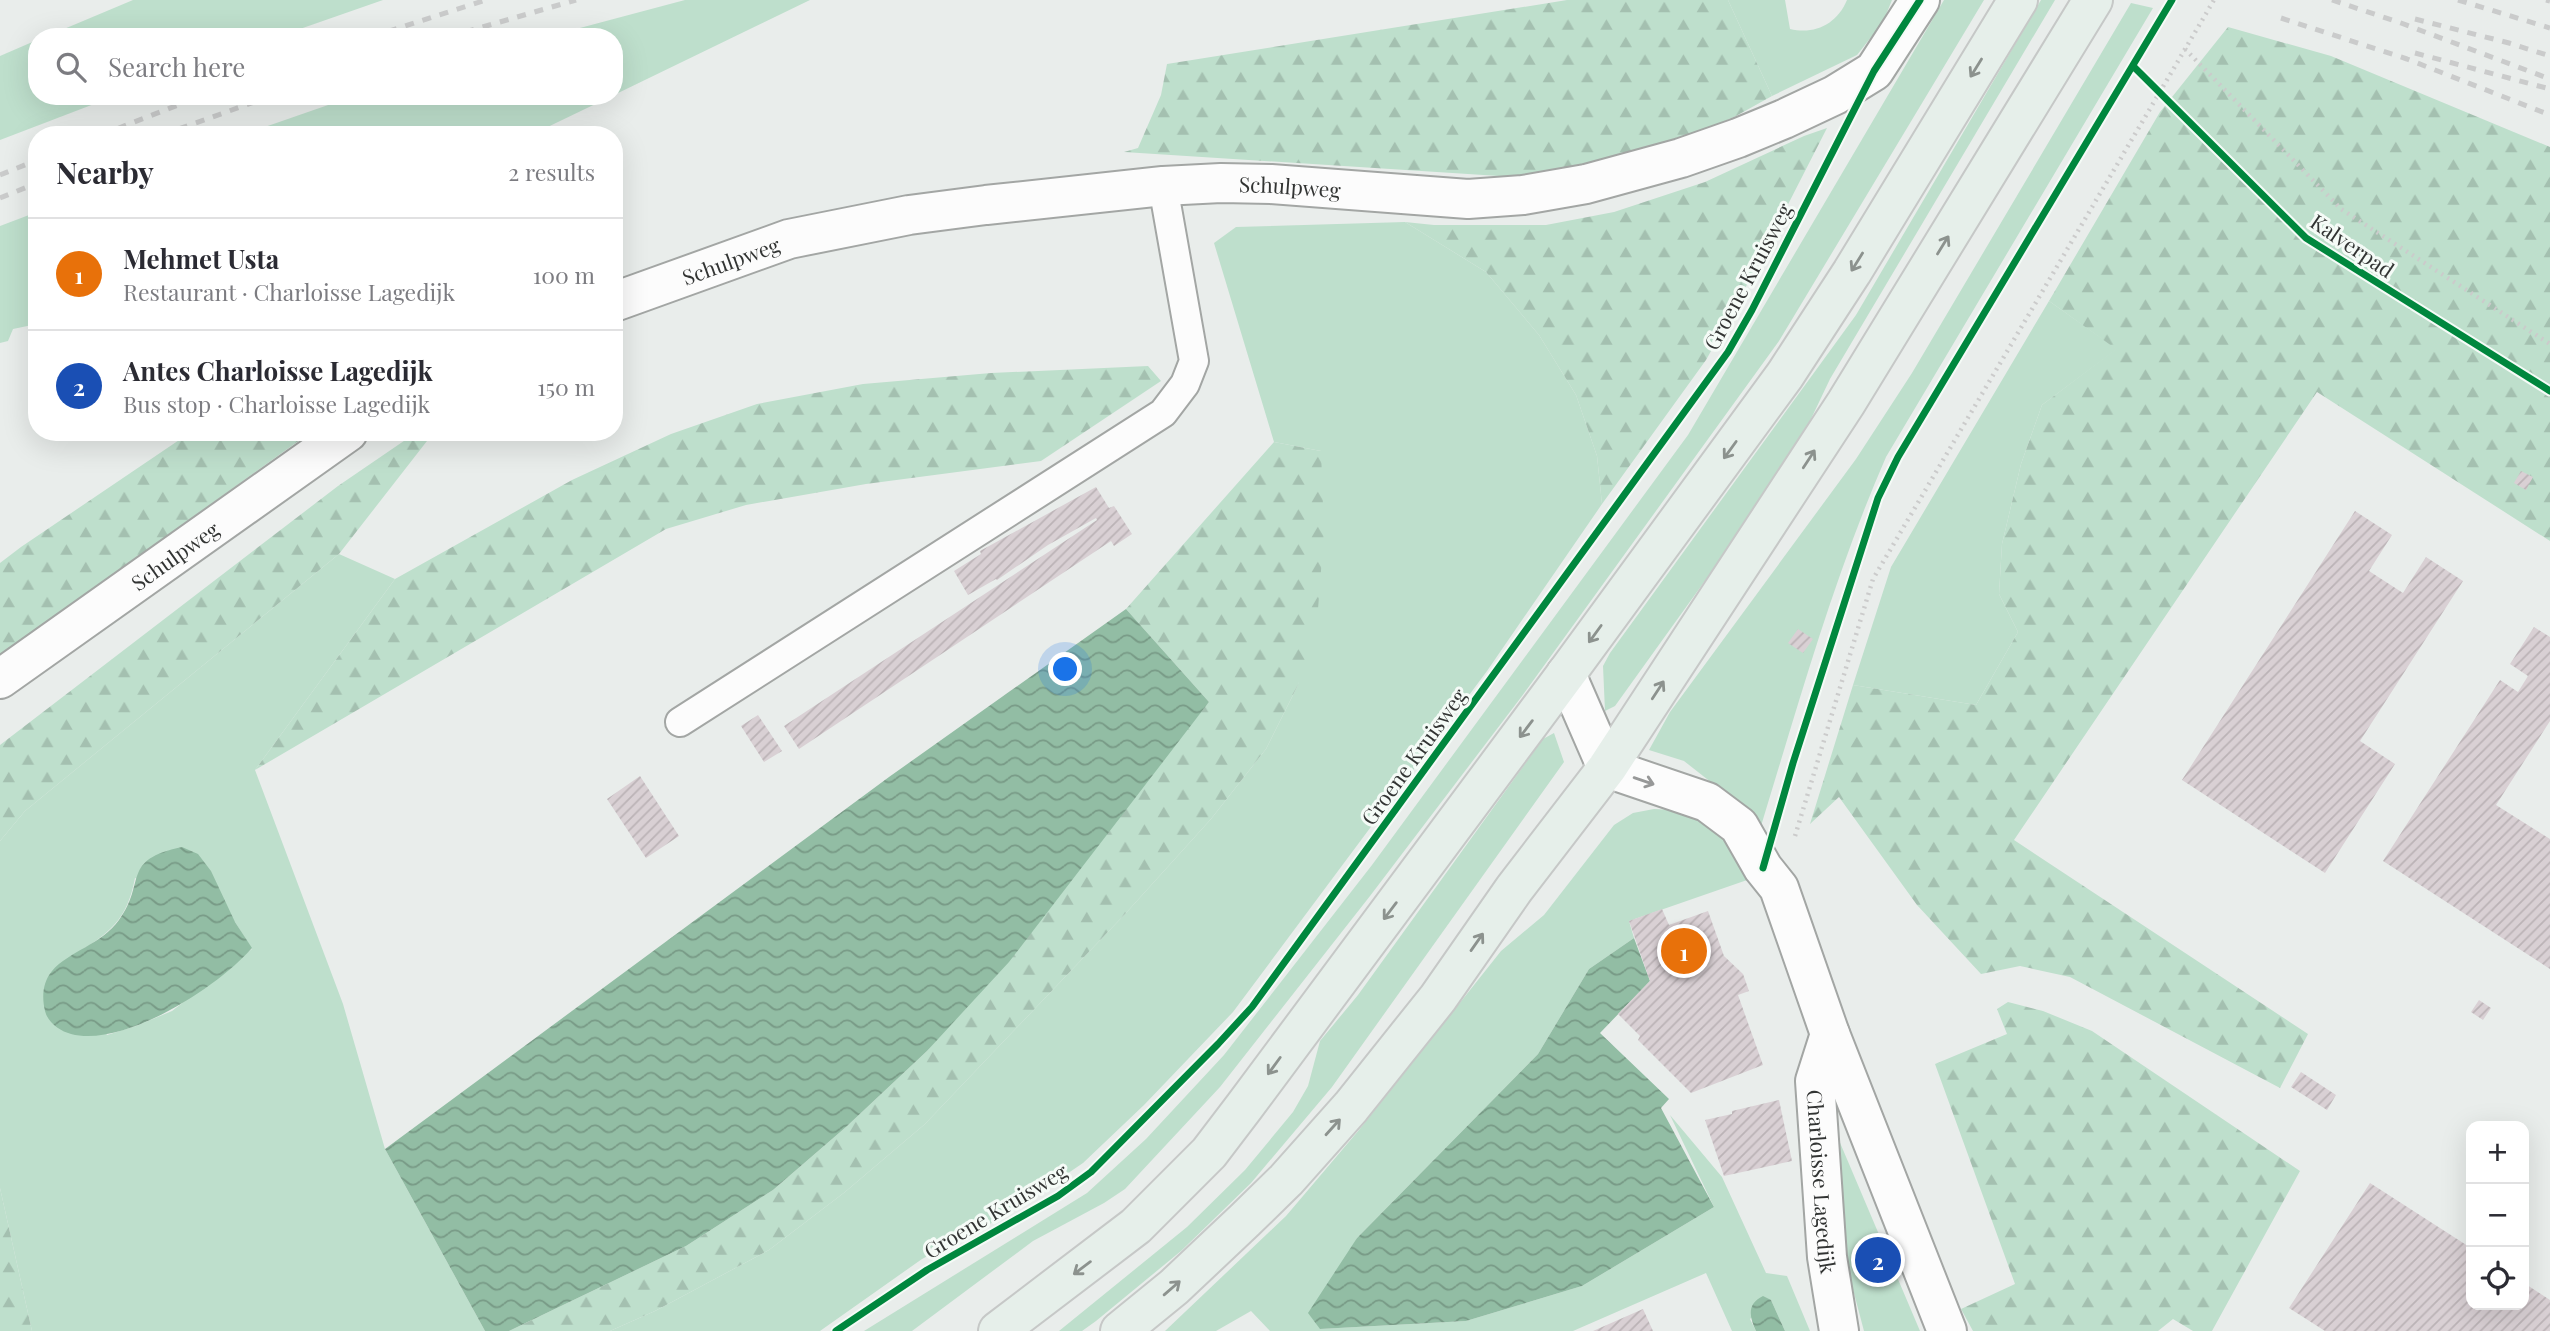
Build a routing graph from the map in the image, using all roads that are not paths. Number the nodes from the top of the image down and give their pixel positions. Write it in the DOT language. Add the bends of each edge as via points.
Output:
graph roads {
  1 [pos="1920,0"];
  2 [pos="2018,0"];
  3 [pos="2093,0"];
  4 [pos="1163,186"];
  5 [pos="623,299"];
  6 [pos="335,441"];
  7 [pos="1566,674"];
  8 [pos="0,679"];
  9 [pos="680,722"];
  10 [pos="1607,768"];
  11 [pos="1830,1034"];
  12 [pos="998,1331"];
  13 [pos="1120,1331"];
  14 [pos="1839,1331"];
  15 [pos="1947,1331"];
  1 -- 4 [label="street, Schulpweg" via="1874,71 1835,95 1738,138 1586,184 1523,195 1468,198 1270,184"];
  2 -- 7 [label="main road, one-way" via="1785,375"];
  10 -- 3 [label="main road, one-way" via="1846,403"];
  4 -- 5 [label="street, Schulpweg" via="973,206 853,225 789,239"];
  4 -- 9 [label="lane" via="1195,361 1185,384 1163,413"];
  6 -- 8 [label="street, Schulpweg"];
  7 -- 10 [label="street"];
  7 -- 12 [label="main road, one-way" via="1209,1153 1136,1226"];
  10 -- 11 [label="street, Charloisse Lagedijk, one-way" via="1707,802 1739,826 1771,878"];
  13 -- 10 [label="main road, one-way" via="1245,1220 1351,1107 1438,998"];
  11 -- 14 [label="street, Charloisse Lagedijk" via="1815,1081 1827,1257"];
  11 -- 15 [label="street, Charloisse Lagedijk"];
}
